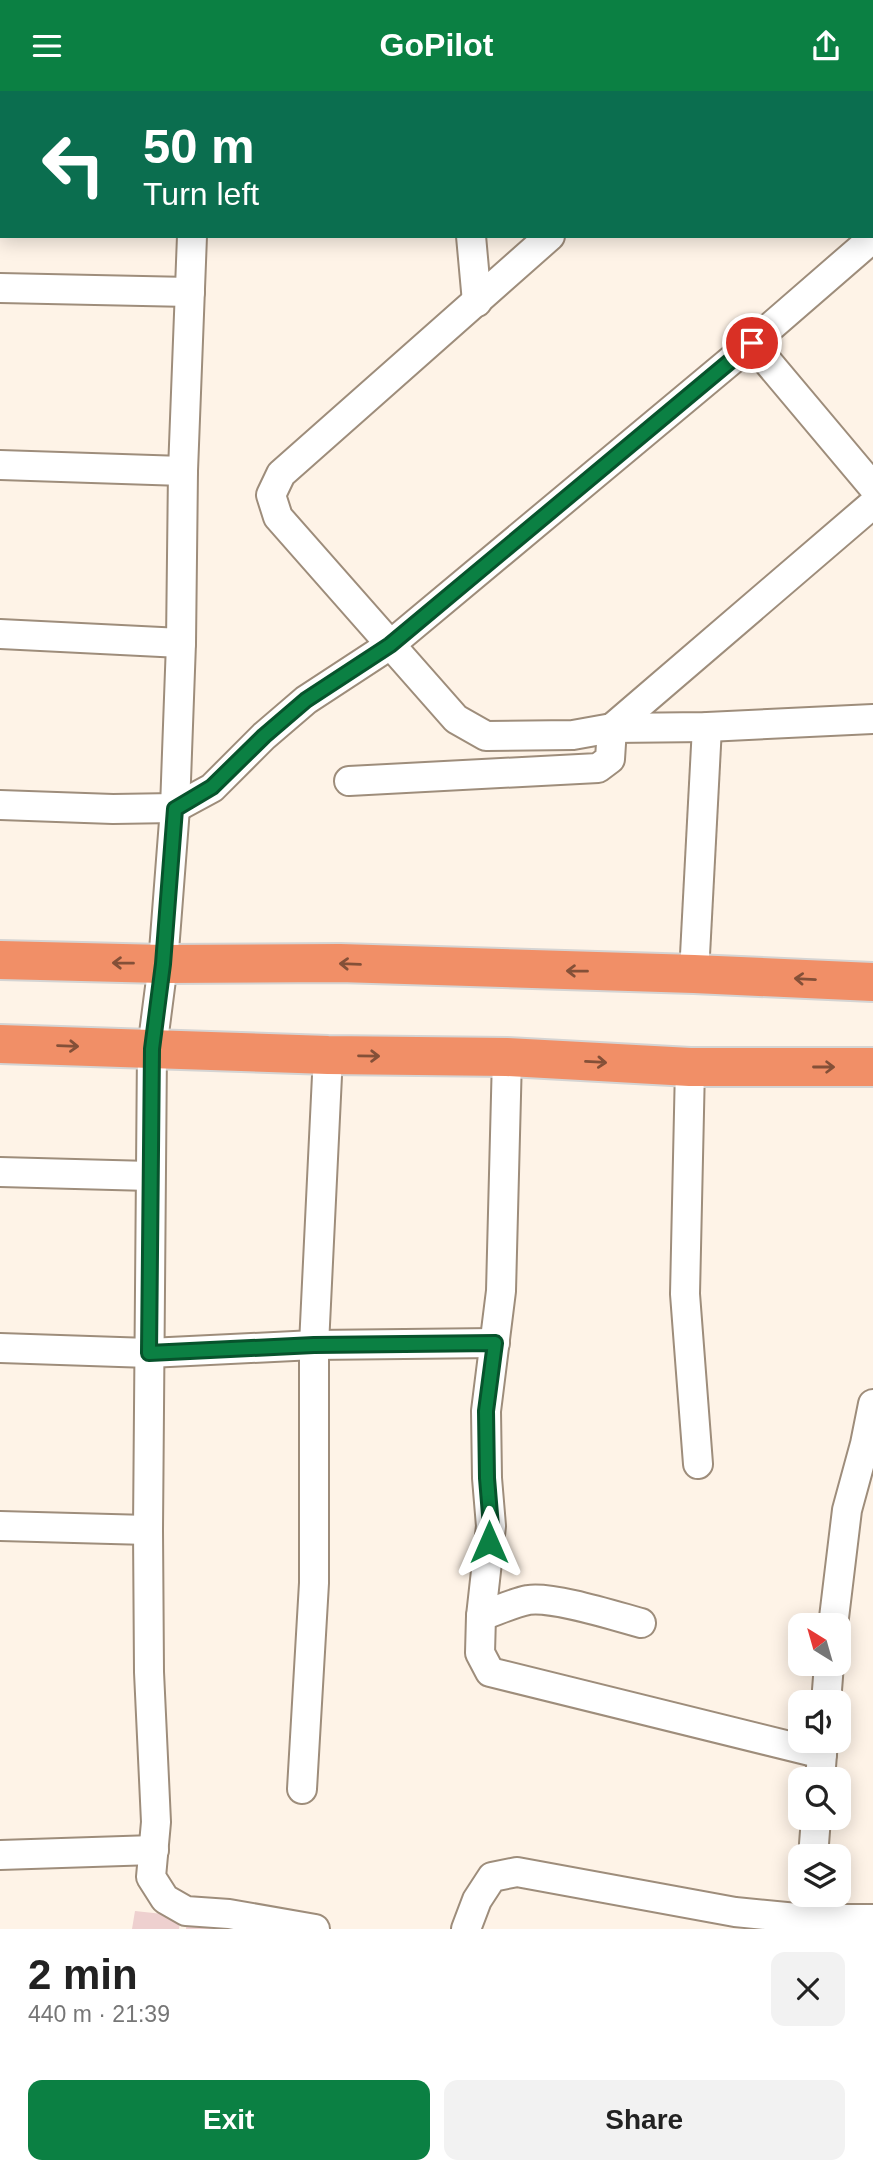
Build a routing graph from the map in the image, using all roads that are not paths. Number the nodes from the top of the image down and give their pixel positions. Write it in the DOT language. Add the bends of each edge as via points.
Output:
graph roads {
  1 [pos="192,238"];
  2 [pos="471,238"];
  3 [pos="548,238"];
  4 [pos="873,238"];
  5 [pos="0,288"];
  6 [pos="190,292"];
  7 [pos="477,302"];
  8 [pos="752,343"];
  9 [pos="0,465"];
  10 [pos="183,471"];
  11 [pos="873,487"];
  12 [pos="873,504"];
  13 [pos="0,634"];
  14 [pos="181,643"];
  15 [pos="390,645"];
  16 [pos="873,719"];
  17 [pos="707,727"];
  18 [pos="612,728"];
  19 [pos="349,781"];
  20 [pos="0,805"];
  21 [pos="175,809"];
  22 [pos="0,960"];
  23 [pos="163,964"];
  24 [pos="694,974"];
  25 [pos="873,982"];
  26 [pos="0,1044"];
  27 [pos="152,1049"];
  28 [pos="328,1055"];
  29 [pos="507,1057"];
  30 [pos="690,1067"];
  31 [pos="873,1067"];
  32 [pos="0,1173"];
  33 [pos="150,1177"];
  34 [pos="495,1343"];
  35 [pos="314,1345"];
  36 [pos="0,1348"];
  37 [pos="149,1353"];
  38 [pos="873,1404"];
  39 [pos="869,1444"];
  40 [pos="698,1464"];
  41 [pos="0,1526"];
  42 [pos="148,1530"];
  43 [pos="835,1613"];
  44 [pos="481,1616"];
  45 [pos="641,1623"];
  46 [pos="822,1759"];
  47 [pos="302,1789"];
  48 [pos="154,1850"];
  49 [pos="0,1855"];
  50 [pos="808,1907"];
  51 [pos="873,1919"];
  52 [pos="315,1929"];
  53 [pos="466,1929"];
  1 -- 6 [label="street"];
  2 -- 7 [label="street"];
  3 -- 7 [label="street"];
  4 -- 8 [label="street"];
  5 -- 6 [label="street"];
  6 -- 10 [label="street"];
  7 -- 15 [label="street" via="281,474 271,495 278,517"];
  8 -- 11 [label="street"];
  8 -- 15 [label="street"];
  9 -- 10 [label="street"];
  10 -- 14 [label="street"];
  12 -- 18 [label="street"];
  13 -- 14 [label="street"];
  14 -- 21 [label="street"];
  15 -- 18 [label="street" via="457,719 485,736 573,735"];
  15 -- 21 [label="street" via="306,700 212,787"];
  16 -- 17 [label="street"];
  17 -- 18 [label="street"];
  17 -- 24 [label="street"];
  18 -- 19 [label="street" via="610,759 598,768"];
  20 -- 21 [label="street"];
  21 -- 23 [label="street"];
  23 -- 22 [label="highway, one-way"];
  24 -- 23 [label="highway, one-way" via="340,963"];
  23 -- 27 [label="street"];
  25 -- 24 [label="highway, one-way"];
  26 -- 27 [label="highway, one-way"];
  27 -- 28 [label="highway"];
  27 -- 33 [label="street"];
  28 -- 29 [label="highway, one-way"];
  28 -- 35 [label="street"];
  29 -- 30 [label="highway, one-way"];
  29 -- 34 [label="street" via="501,1291"];
  30 -- 31 [label="highway, one-way"];
  30 -- 40 [label="street" via="685,1294"];
  32 -- 33 [label="street"];
  33 -- 37 [label="street"];
  34 -- 35 [label="street"];
  34 -- 44 [label="street" via="486,1411 491,1527"];
  35 -- 37 [label="street"];
  35 -- 47 [label="street" via="314,1583"];
  36 -- 37 [label="street"];
  37 -- 42 [label="street"];
  38 -- 39 [label="street"];
  39 -- 43 [label="street" via="847,1510"];
  41 -- 42 [label="street"];
  42 -- 48 [label="street"];
  44 -- 45 [label="street" via="540,1600"];
  44 -- 46 [label="street" via="480,1653 490,1672"];
  48 -- 49 [label="street"];
  48 -- 52 [label="street" via="151,1877 165,1899 186,1911"];
  50 -- 51 [label="street"];
  50 -- 53 [label="street" via="735,1912 517,1872 492,1877"];
}
